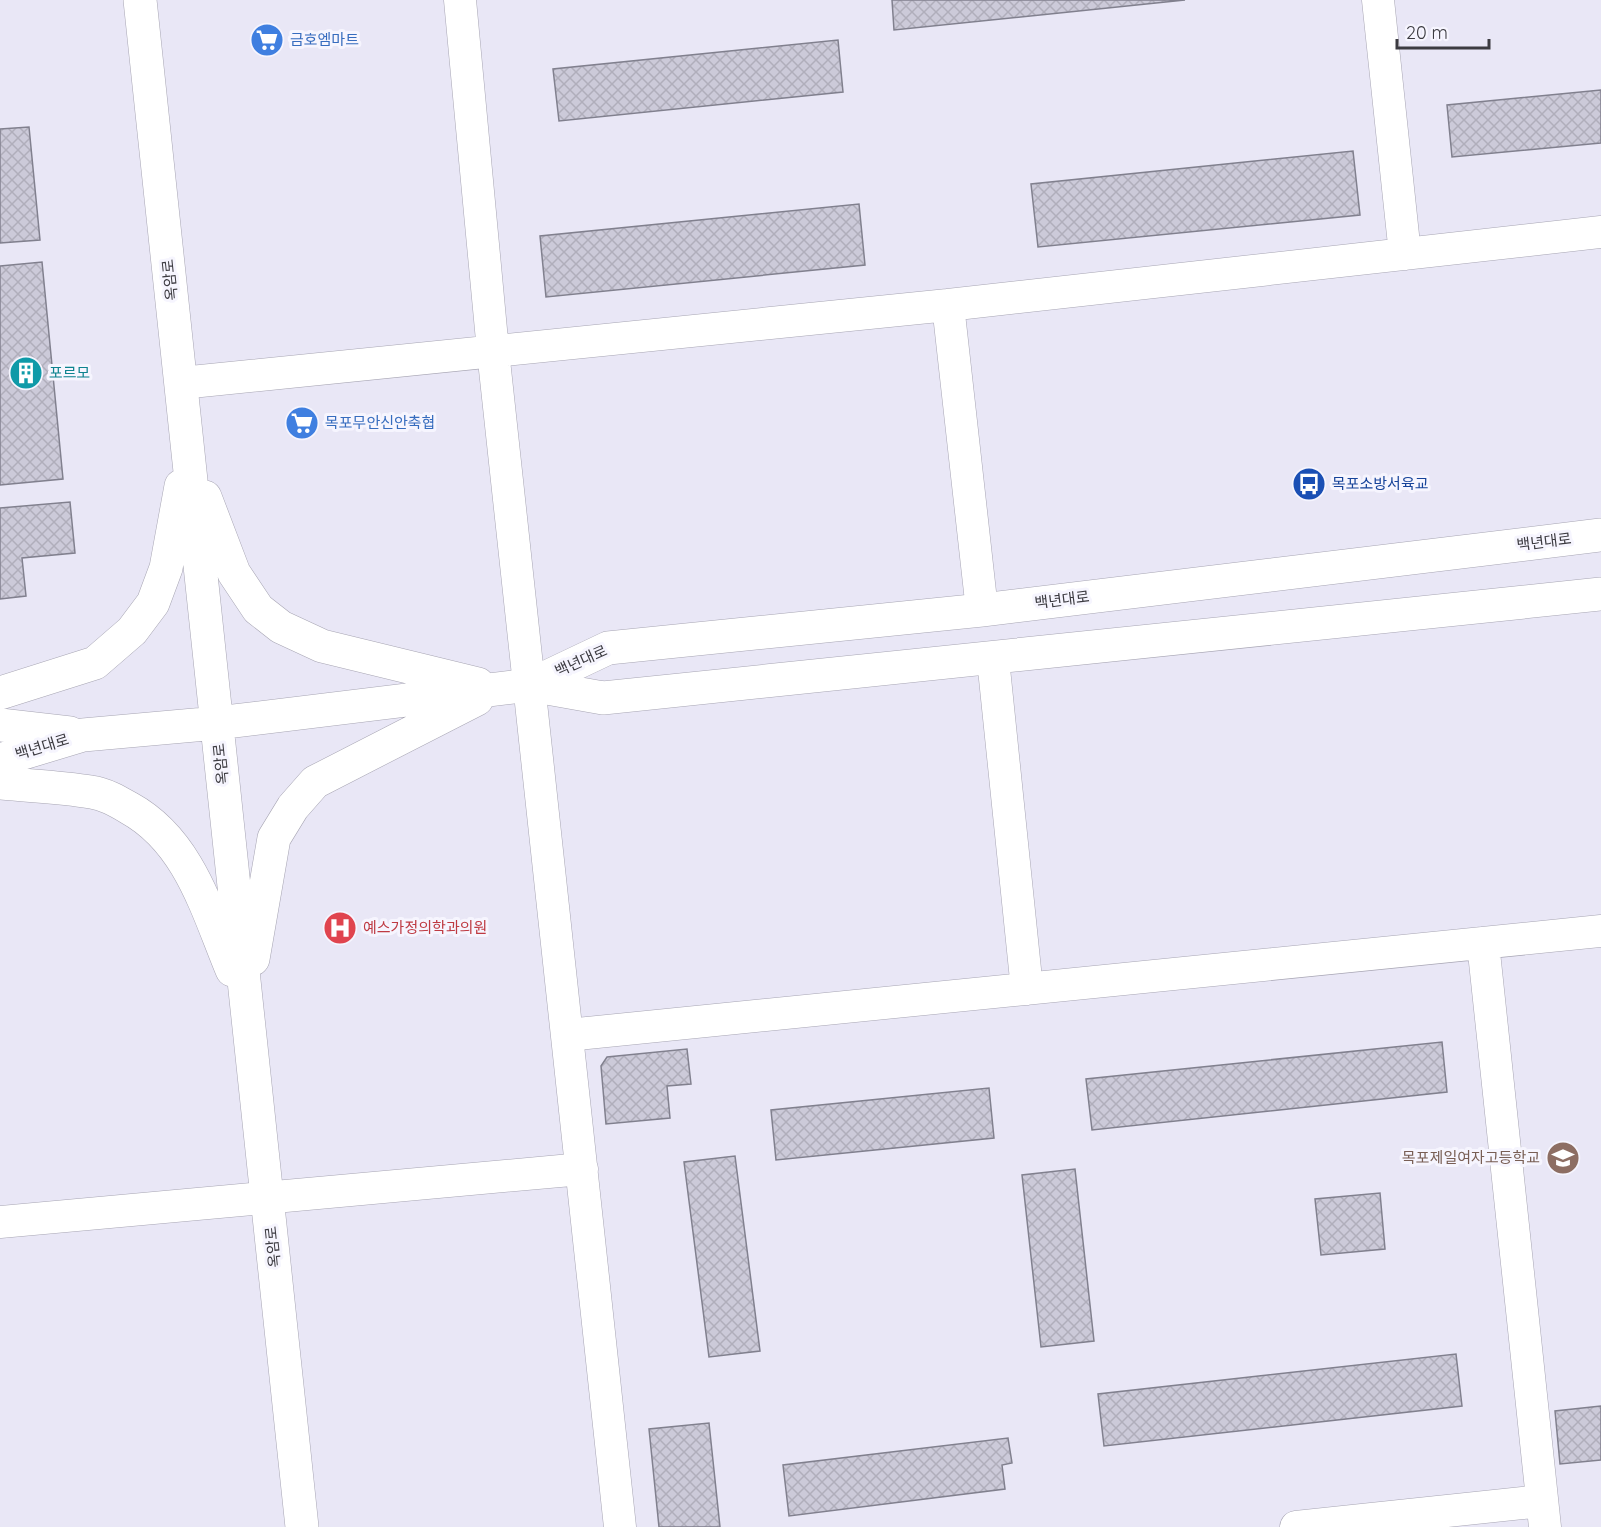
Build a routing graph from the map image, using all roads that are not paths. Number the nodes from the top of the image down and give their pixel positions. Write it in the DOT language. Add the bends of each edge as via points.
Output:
graph roads {
  1 [pos="140,0"];
  2 [pos="460,0"];
  3 [pos="1378,0"];
  4 [pos="1601,232"];
  5 [pos="1405,254"];
  6 [pos="948,305"];
  7 [pos="493,351"];
  8 [pos="181,383"];
  9 [pos="188,451"];
  10 [pos="1601,535"];
  11 [pos="1601,594"];
  12 [pos="982,610"];
  13 [pos="993,658"];
  14 [pos="530,685"];
  15 [pos="497,689"];
  16 [pos="0,693"];
  17 [pos="217,723"];
  18 [pos="0,725"];
  19 [pos="83,735"];
  20 [pos="0,760"];
  21 [pos="0,783"];
  22 [pos="1601,931"];
  23 [pos="1483,943"];
  24 [pos="1027,989"];
  25 [pos="247,1004"];
  26 [pos="567,1035"];
  27 [pos="582,1169"];
  28 [pos="267,1196"];
  29 [pos="0,1222"];
  30 [pos="1543,1514"];
  31 [pos="302,1527"];
  32 [pos="620,1527"];
  33 [pos="1296,1527"];
  1 -- 8 [label="street, 옥암로"];
  2 -- 7 [label="street"];
  3 -- 5 [label="street"];
  4 -- 5 [label="street"];
  5 -- 6 [label="street"];
  6 -- 7 [label="street"];
  6 -- 12 [label="street"];
  7 -- 8 [label="street"];
  7 -- 14 [label="street"];
  8 -- 9 [label="street, 옥암로"];
  9 -- 15 [label="street" via="234,573 258,609 281,627 322,646"];
  9 -- 16 [label="street" via="166,568 153,603 132,631 95,663"];
  9 -- 17 [label="street, 옥암로"];
  10 -- 12 [label="street, 백년대로"];
  11 -- 13 [label="street, 백년대로"];
  12 -- 14 [label="street, 백년대로" via="608,648"];
  13 -- 14 [label="street, 백년대로" via="603,698"];
  13 -- 24 [label="street"];
  14 -- 15 [label="street, 백년대로"];
  14 -- 26 [label="street"];
  15 -- 17 [label="street, 백년대로"];
  15 -- 25 [label="street" via="315,782 293,807 273,838"];
  17 -- 19 [label="street, 백년대로"];
  17 -- 25 [label="street, 옥암로"];
  18 -- 19 [label="street, 백년대로"];
  19 -- 20 [label="street, 백년대로"];
  21 -- 25 [label="street" via="93,792 146,817 171,840 190,870"];
  22 -- 23 [label="street"];
  23 -- 24 [label="street"];
  23 -- 30 [label="street"];
  24 -- 26 [label="street"];
  25 -- 28 [label="street, 옥암로"];
  26 -- 27 [label="street"];
  27 -- 28 [label="street"];
  27 -- 32 [label="street"];
  28 -- 29 [label="street"];
  28 -- 31 [label="street, 옥암로"];
  30 -- 33 [label="street"];
}
